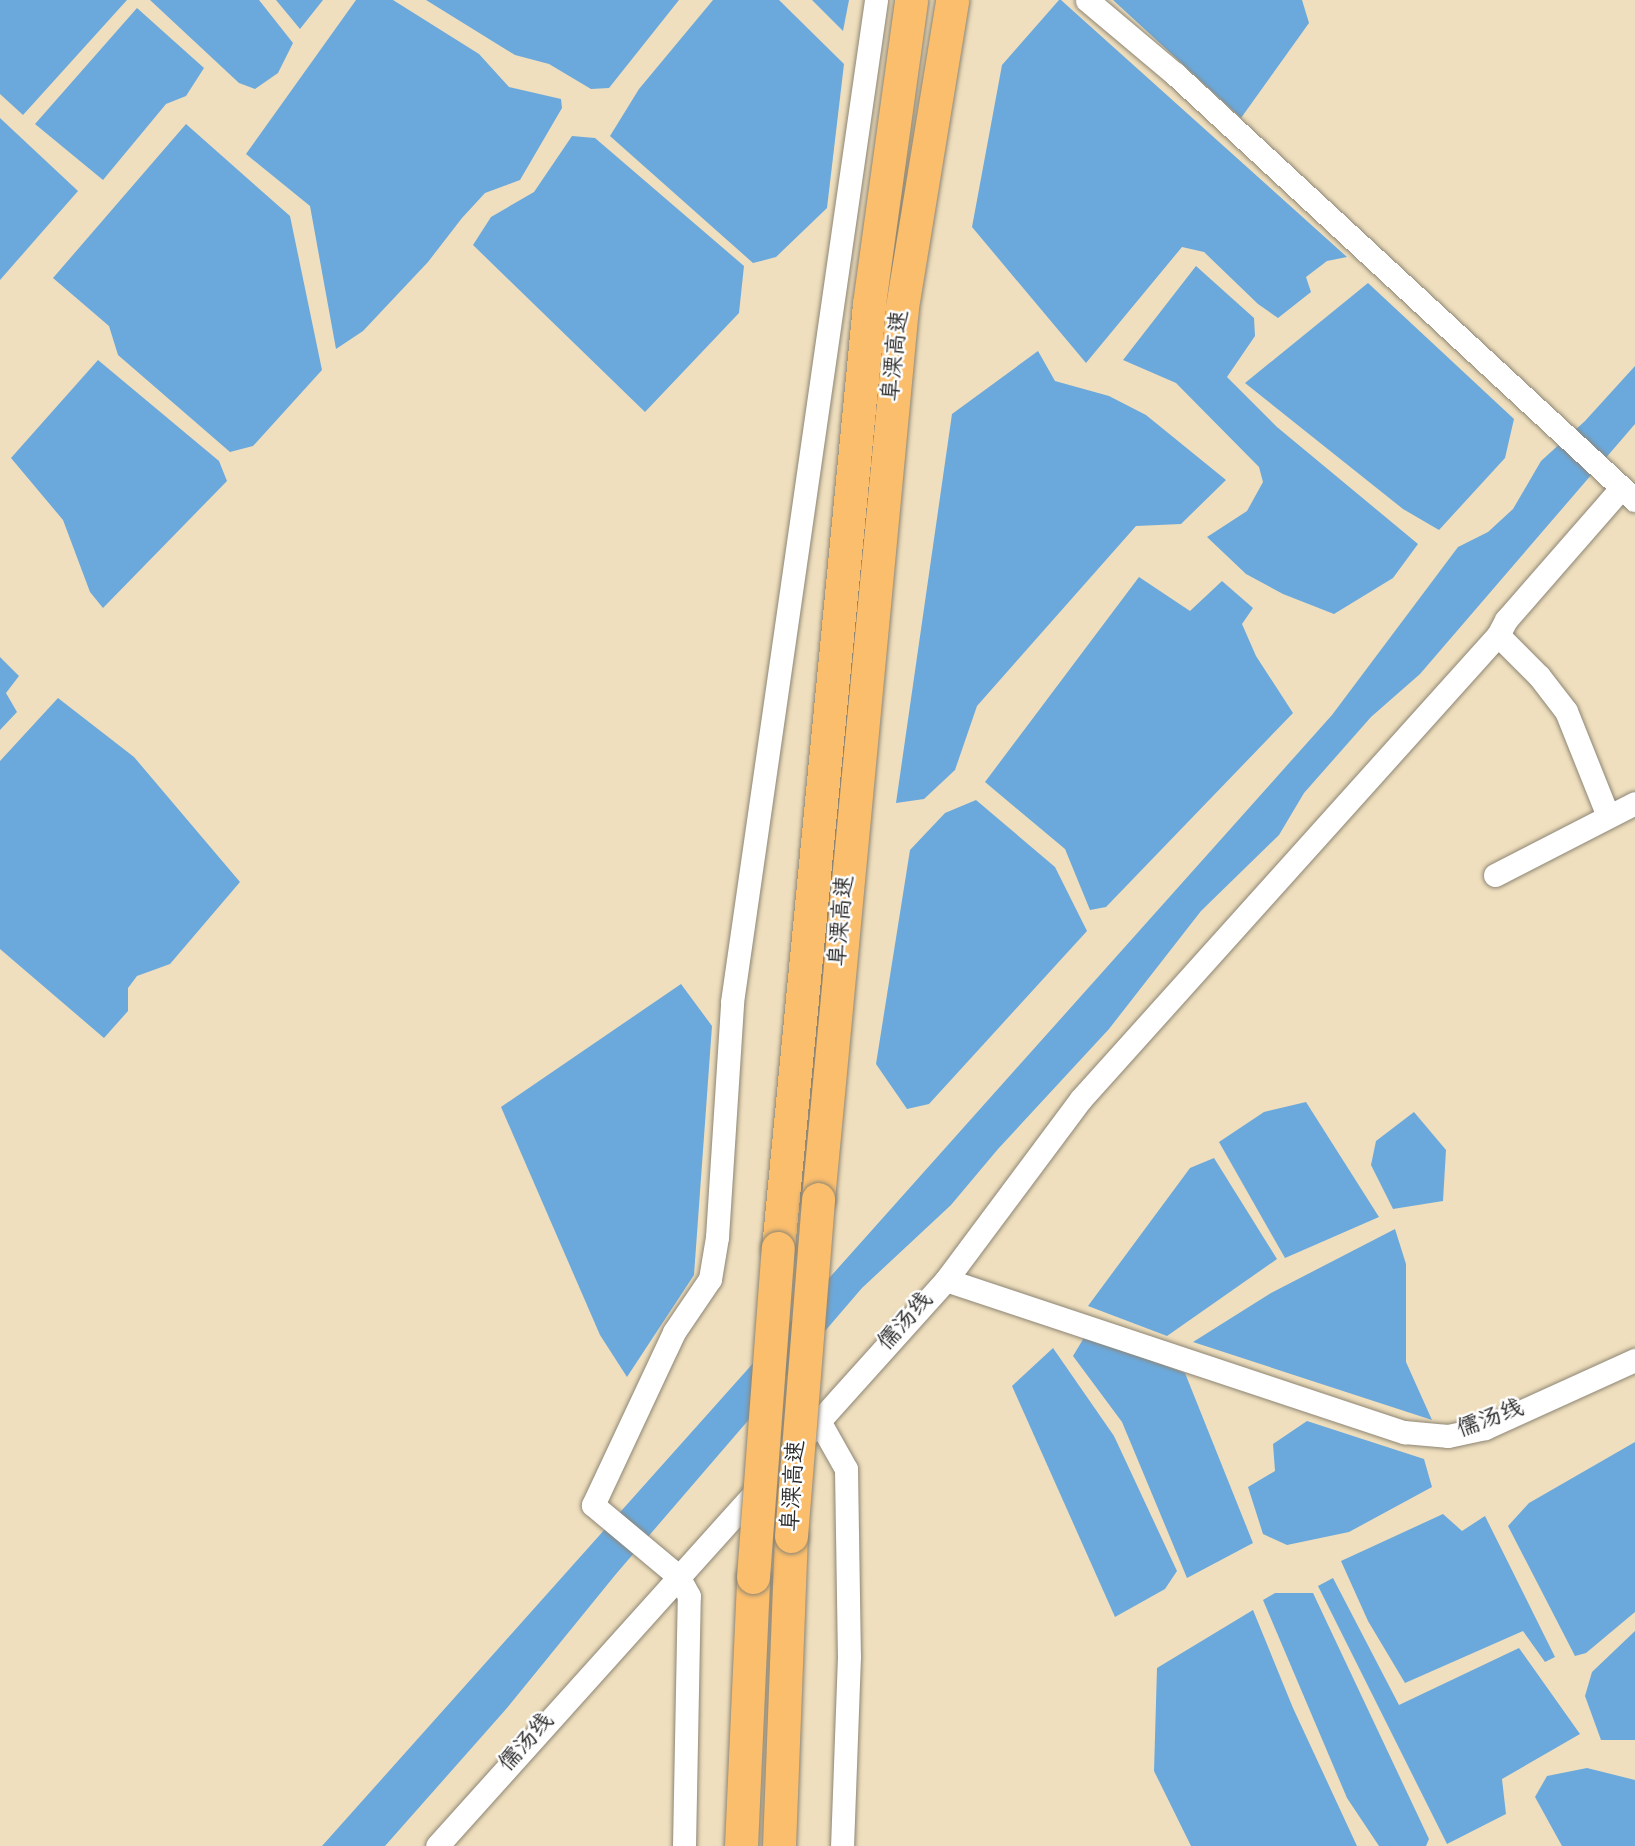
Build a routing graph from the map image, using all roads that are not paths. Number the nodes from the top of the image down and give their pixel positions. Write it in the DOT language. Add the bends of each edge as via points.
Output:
graph roads {
  1 [pos="876,0"];
  2 [pos="911,0"];
  3 [pos="953,0"];
  4 [pos="1087,0"];
  5 [pos="1628,494"];
  6 [pos="1498,635"];
  7 [pos="1635,803"];
  8 [pos="1608,816"];
  9 [pos="1495,875"];
  10 [pos="946,1280"];
  11 [pos="1635,1360"];
  12 [pos="819,1421"];
  13 [pos="678,1576"];
  14 [pos="437,1846"];
  15 [pos="684,1846"];
  16 [pos="741,1846"];
  17 [pos="779,1846"];
  18 [pos="842,1846"];
  1 -- 13 [label="street" via="732,1002 717,1237 710,1279 674,1332 593,1505"];
  2 -- 16 [label="highway, 阜溧高速, bridge" via="869,304 778,1248 754,1577"];
  3 -- 17 [label="highway, 阜溧高速, bridge" via="902,307 818,1199 792,1536"];
  4 -- 5 [label="street" via="1185,83"];
  5 -- 6 [label="street" via="1506,620"];
  6 -- 8 [label="street" via="1566,711"];
  6 -- 10 [label="street" via="1080,1101"];
  7 -- 8 [label="street"];
  8 -- 9 [label="street"];
  10 -- 11 [label="street, 儒汤线" via="1404,1432 1448,1436 1486,1428"];
  10 -- 12 [label="street, 儒汤线"];
  12 -- 13 [label="street, 儒汤线"];
  12 -- 18 [label="street" via="846,1469 849,1656"];
  13 -- 14 [label="street, 儒汤线"];
  13 -- 15 [label="street" via="689,1596"];
}
